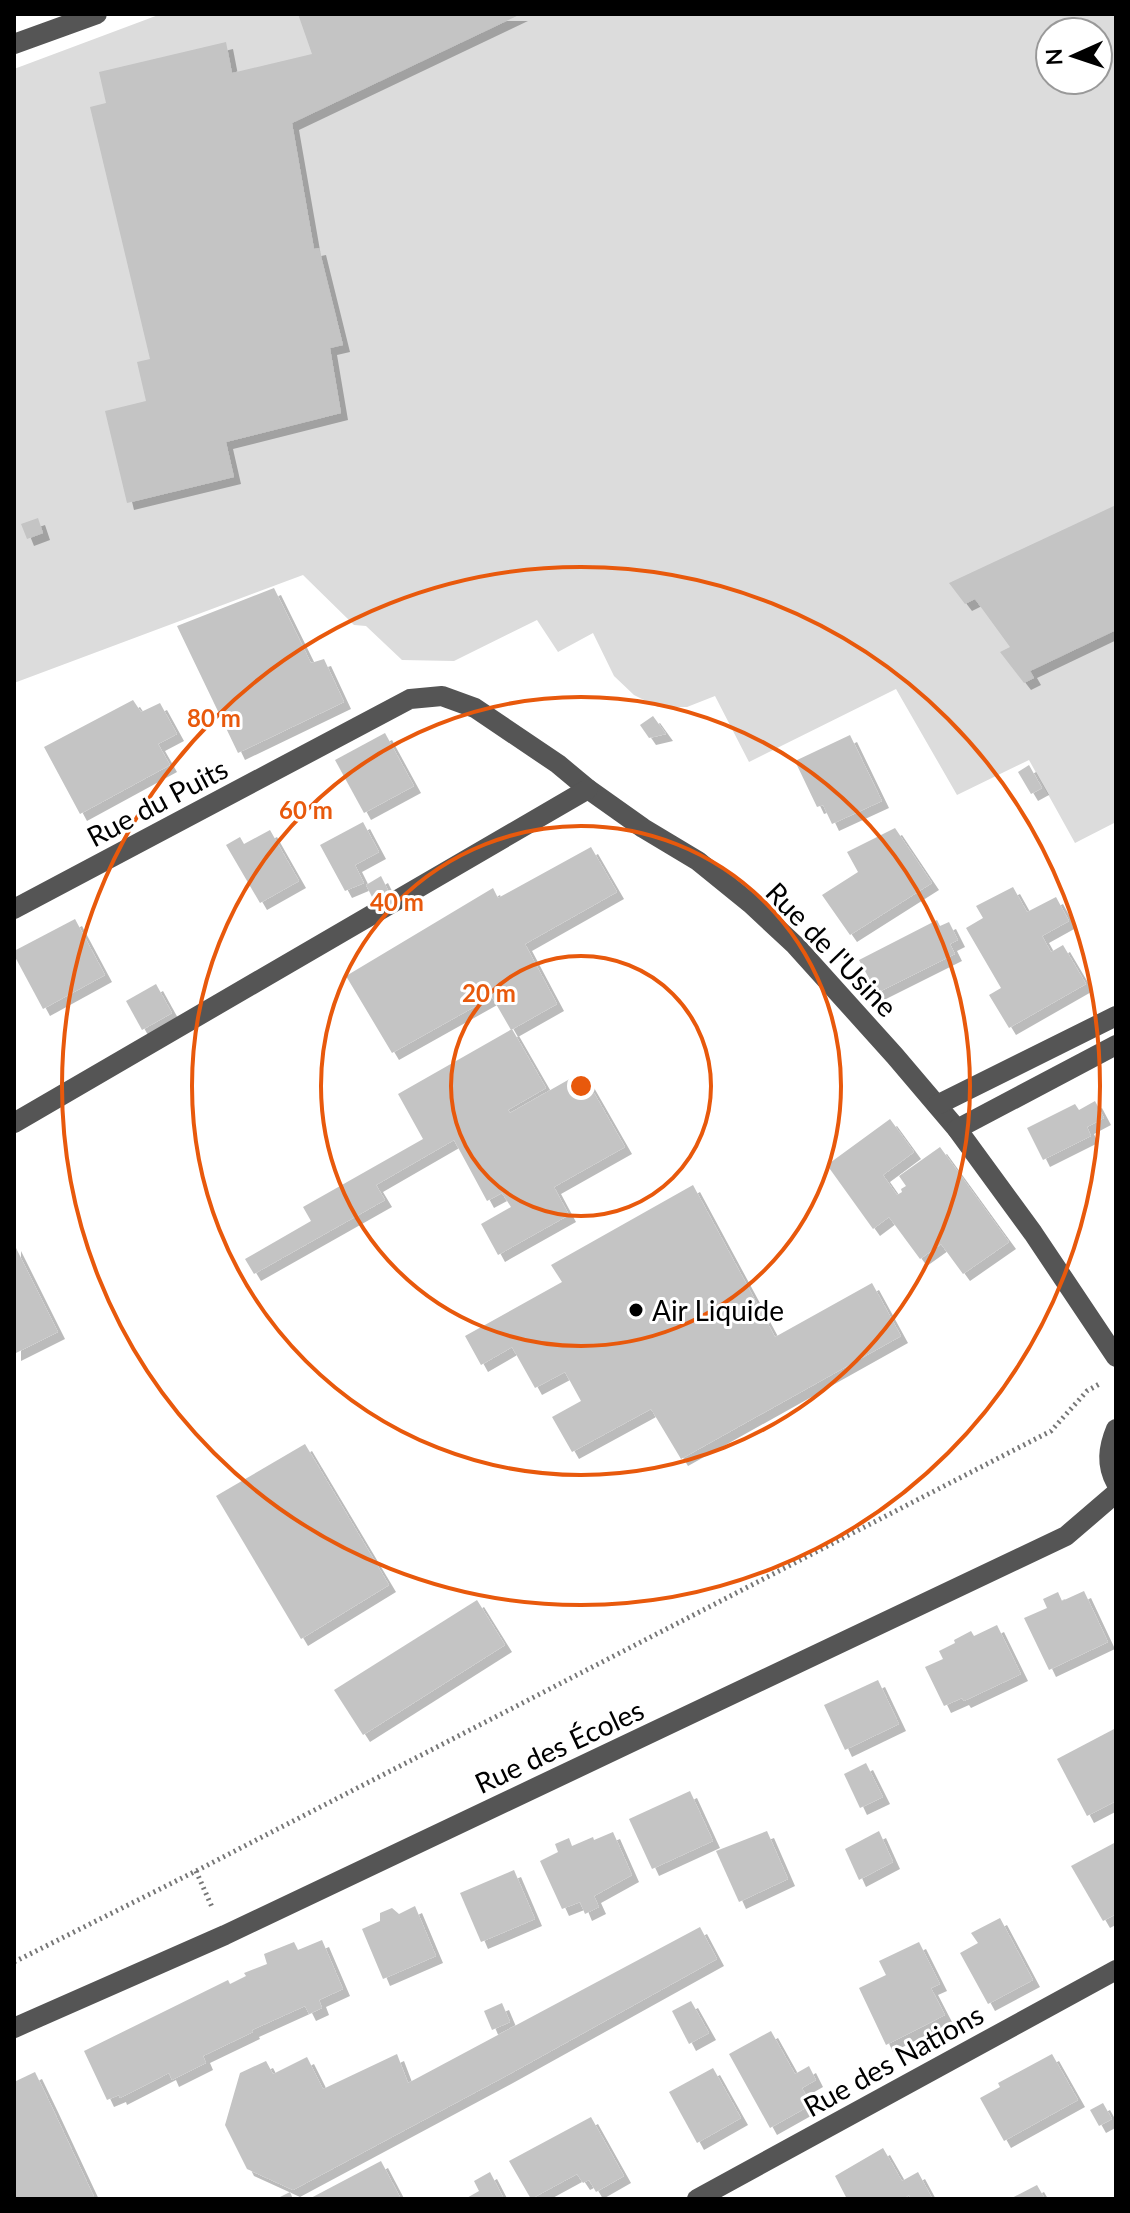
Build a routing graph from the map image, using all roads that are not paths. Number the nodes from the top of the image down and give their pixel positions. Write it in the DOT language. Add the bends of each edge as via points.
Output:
graph roads {
  1 [pos="97,14"];
  2 [pos="14,44"];
  3 [pos="410,699"];
  4 [pos="588,789"];
  5 [pos="14,909"];
  6 [pos="1116,1016"];
  7 [pos="1116,1045"];
  8 [pos="937,1105"];
  9 [pos="14,1123"];
  10 [pos="957,1129"];
  11 [pos="1116,1357"];
  12 [pos="1116,1429"];
  13 [pos="1116,1483"];
  14 [pos="1116,1493"];
  15 [pos="1116,1970"];
  16 [pos="14,2028"];
  17 [pos="697,2199"];
  1 -- 2 [label="street"];
  3 -- 4 [label="street, Rue de l'Usine" via="442,696 475,708"];
  3 -- 5 [label="street, Rue du Puits"];
  4 -- 8 [label="street, Rue de l'Usine" via="698,861 751,904 795,945"];
  4 -- 9 [label="street"];
  6 -- 8 [label="street"];
  7 -- 10 [label="street"];
  8 -- 10 [label="street, Rue de l'Usine"];
  10 -- 11 [label="street, Rue de l'Usine"];
  12 -- 13 [label="street" via="1108,1460"];
  14 -- 16 [label="street, Rue des Écoles" via="1066,1536 225,1935"];
  15 -- 17 [label="street, Rue des Nations"];
}
